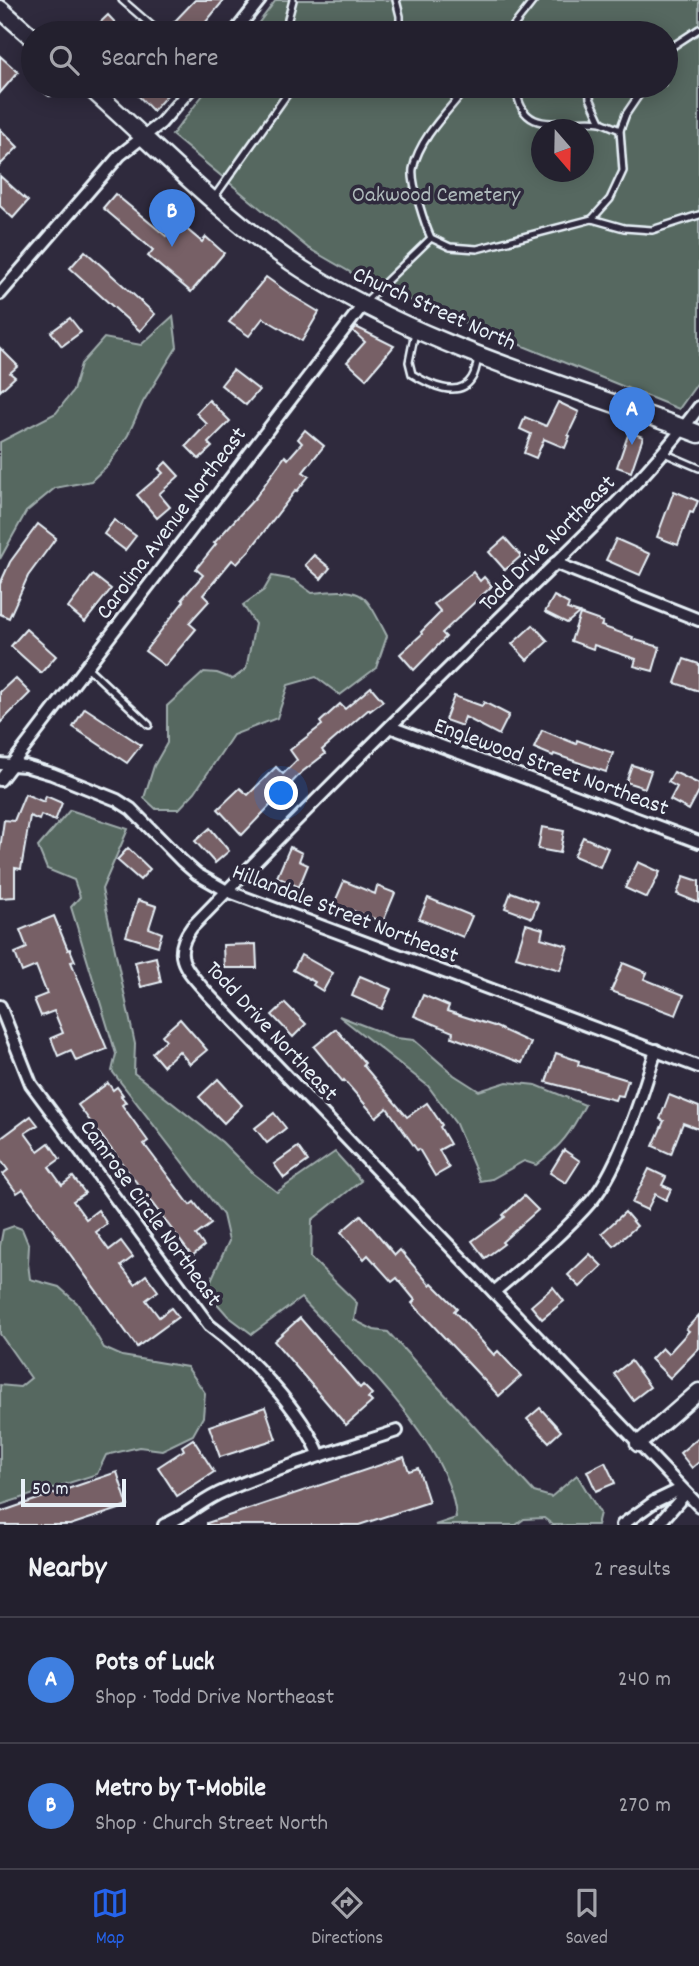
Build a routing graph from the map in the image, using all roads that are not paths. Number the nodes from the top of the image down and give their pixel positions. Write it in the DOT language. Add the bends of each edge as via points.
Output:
graph roads {
  1 [pos="122,0"];
  2 [pos="260,0"];
  3 [pos="293,0"];
  4 [pos="396,0"];
  5 [pos="534,0"];
  6 [pos="0,9"];
  7 [pos="146,21"];
  8 [pos="243,21"];
  9 [pos="288,21"];
  10 [pos="400,21"];
  11 [pos="517,21"];
  12 [pos="21,27"];
  13 [pos="699,29"];
  14 [pos="678,43"];
  15 [pos="101,98"];
  16 [pos="181,98"];
  17 [pos="285,98"];
  18 [pos="459,98"];
  19 [pos="518,98"];
  20 [pos="590,98"];
  21 [pos="637,98"];
  22 [pos="601,122"];
  23 [pos="620,131"];
  24 [pos="145,137"];
  25 [pos="213,199"];
  26 [pos="699,215"];
  27 [pos="592,219"];
  28 [pos="431,239"];
  29 [pos="0,294"];
  30 [pos="363,304"];
  31 [pos="416,329"];
  32 [pos="479,354"];
  33 [pos="699,407"];
  34 [pos="691,432"];
  35 [pos="664,453"];
  36 [pos="699,468"];
  37 [pos="555,563"];
  38 [pos="699,620"];
  39 [pos="86,666"];
  40 [pos="149,725"];
  41 [pos="390,727"];
  42 [pos="5,765"];
  43 [pos="0,780"];
  44 [pos="699,842"];
  45 [pos="227,891"];
  46 [pos="0,1007"];
  47 [pos="656,1050"];
  48 [pos="699,1067"];
  49 [pos="494,1292"];
  50 [pos="699,1391"];
  51 [pos="397,1432"];
  52 [pos="638,1444"];
  53 [pos="320,1456"];
  54 [pos="684,1491"];
  55 [pos="699,1506"];
  56 [pos="164,1525"];
  57 [pos="622,1525"];
  58 [pos="658,1525"];
  1 -- 7 [label="lane"];
  2 -- 8 [label="street"];
  3 -- 9 [label="lane"];
  4 -- 10 [label="lane"];
  5 -- 11 [label="lane"];
  6 -- 12 [label="main road"];
  13 -- 14 [label="lane"];
  15 -- 24 [label="main road, Church Street North"];
  16 -- 24 [label="street"];
  17 -- 25 [label="lane"];
  18 -- 28 [label="lane" via="422,146 412,171"];
  19 -- 22 [label="lane" via="523,110 542,123"];
  20 -- 22 [label="lane"];
  21 -- 23 [label="lane"];
  22 -- 23 [label="lane"];
  23 -- 27 [label="lane" via="623,172 610,199"];
  24 -- 25 [label="main road, Church Street North"];
  24 -- 29 [label="street" via="120,155"];
  25 -- 30 [label="main road, Church Street North" via="265,243"];
  26 -- 27 [label="lane" via="652,230"];
  27 -- 28 [label="lane" via="477,248 450,247"];
  28 -- 30 [label="lane"];
  30 -- 31 [label="main road, Church Street North"];
  30 -- 39 [label="street, Carolina Avenue Northeast"];
  31 -- 32 [label="main road, Church Street North"];
  31 -- 32 [label="lane" via="409,362 412,374 425,382 446,389 464,387 473,377"];
  32 -- 34 [label="main road, Church Street North"];
  33 -- 34 [label="street, Todd Drive Northeast"];
  34 -- 35 [label="street, Todd Drive Northeast"];
  35 -- 36 [label="lane"];
  35 -- 37 [label="street, Todd Drive Northeast"];
  37 -- 38 [label="street"];
  37 -- 41 [label="street, Todd Drive Northeast"];
  39 -- 40 [label="lane"];
  39 -- 42 [label="street, Carolina Avenue Northeast"];
  41 -- 44 [label="street, Englewood Street Northeast"];
  41 -- 45 [label="street, Todd Drive Northeast"];
  42 -- 43 [label="street, Carolina Avenue Northeast"];
  42 -- 45 [label="street, Hillandale Street Northeast" via="52,774 117,800 189,868"];
  45 -- 47 [label="street, Hillandale Street Northeast"];
  45 -- 49 [label="street, Todd Drive Northeast" via="183,938 180,950 189,972"];
  46 -- 53 [label="street, Camrose Circle Northeast" via="31,1084 209,1325 236,1345 302,1420"];
  47 -- 48 [label="street, Hillandale Street Northeast"];
  47 -- 49 [label="street" via="622,1144 593,1199"];
  49 -- 52 [label="street, Todd Drive Northeast"];
  50 -- 52 [label="street"];
  51 -- 53 [label="street"];
  52 -- 54 [label="street, Todd Drive Northeast"];
  53 -- 56 [label="street" via="223,1491 185,1517"];
  54 -- 55 [label="street, Todd Drive Northeast"];
  54 -- 57 [label="street" via="654,1502"];
  54 -- 58 [label="street"];
}
